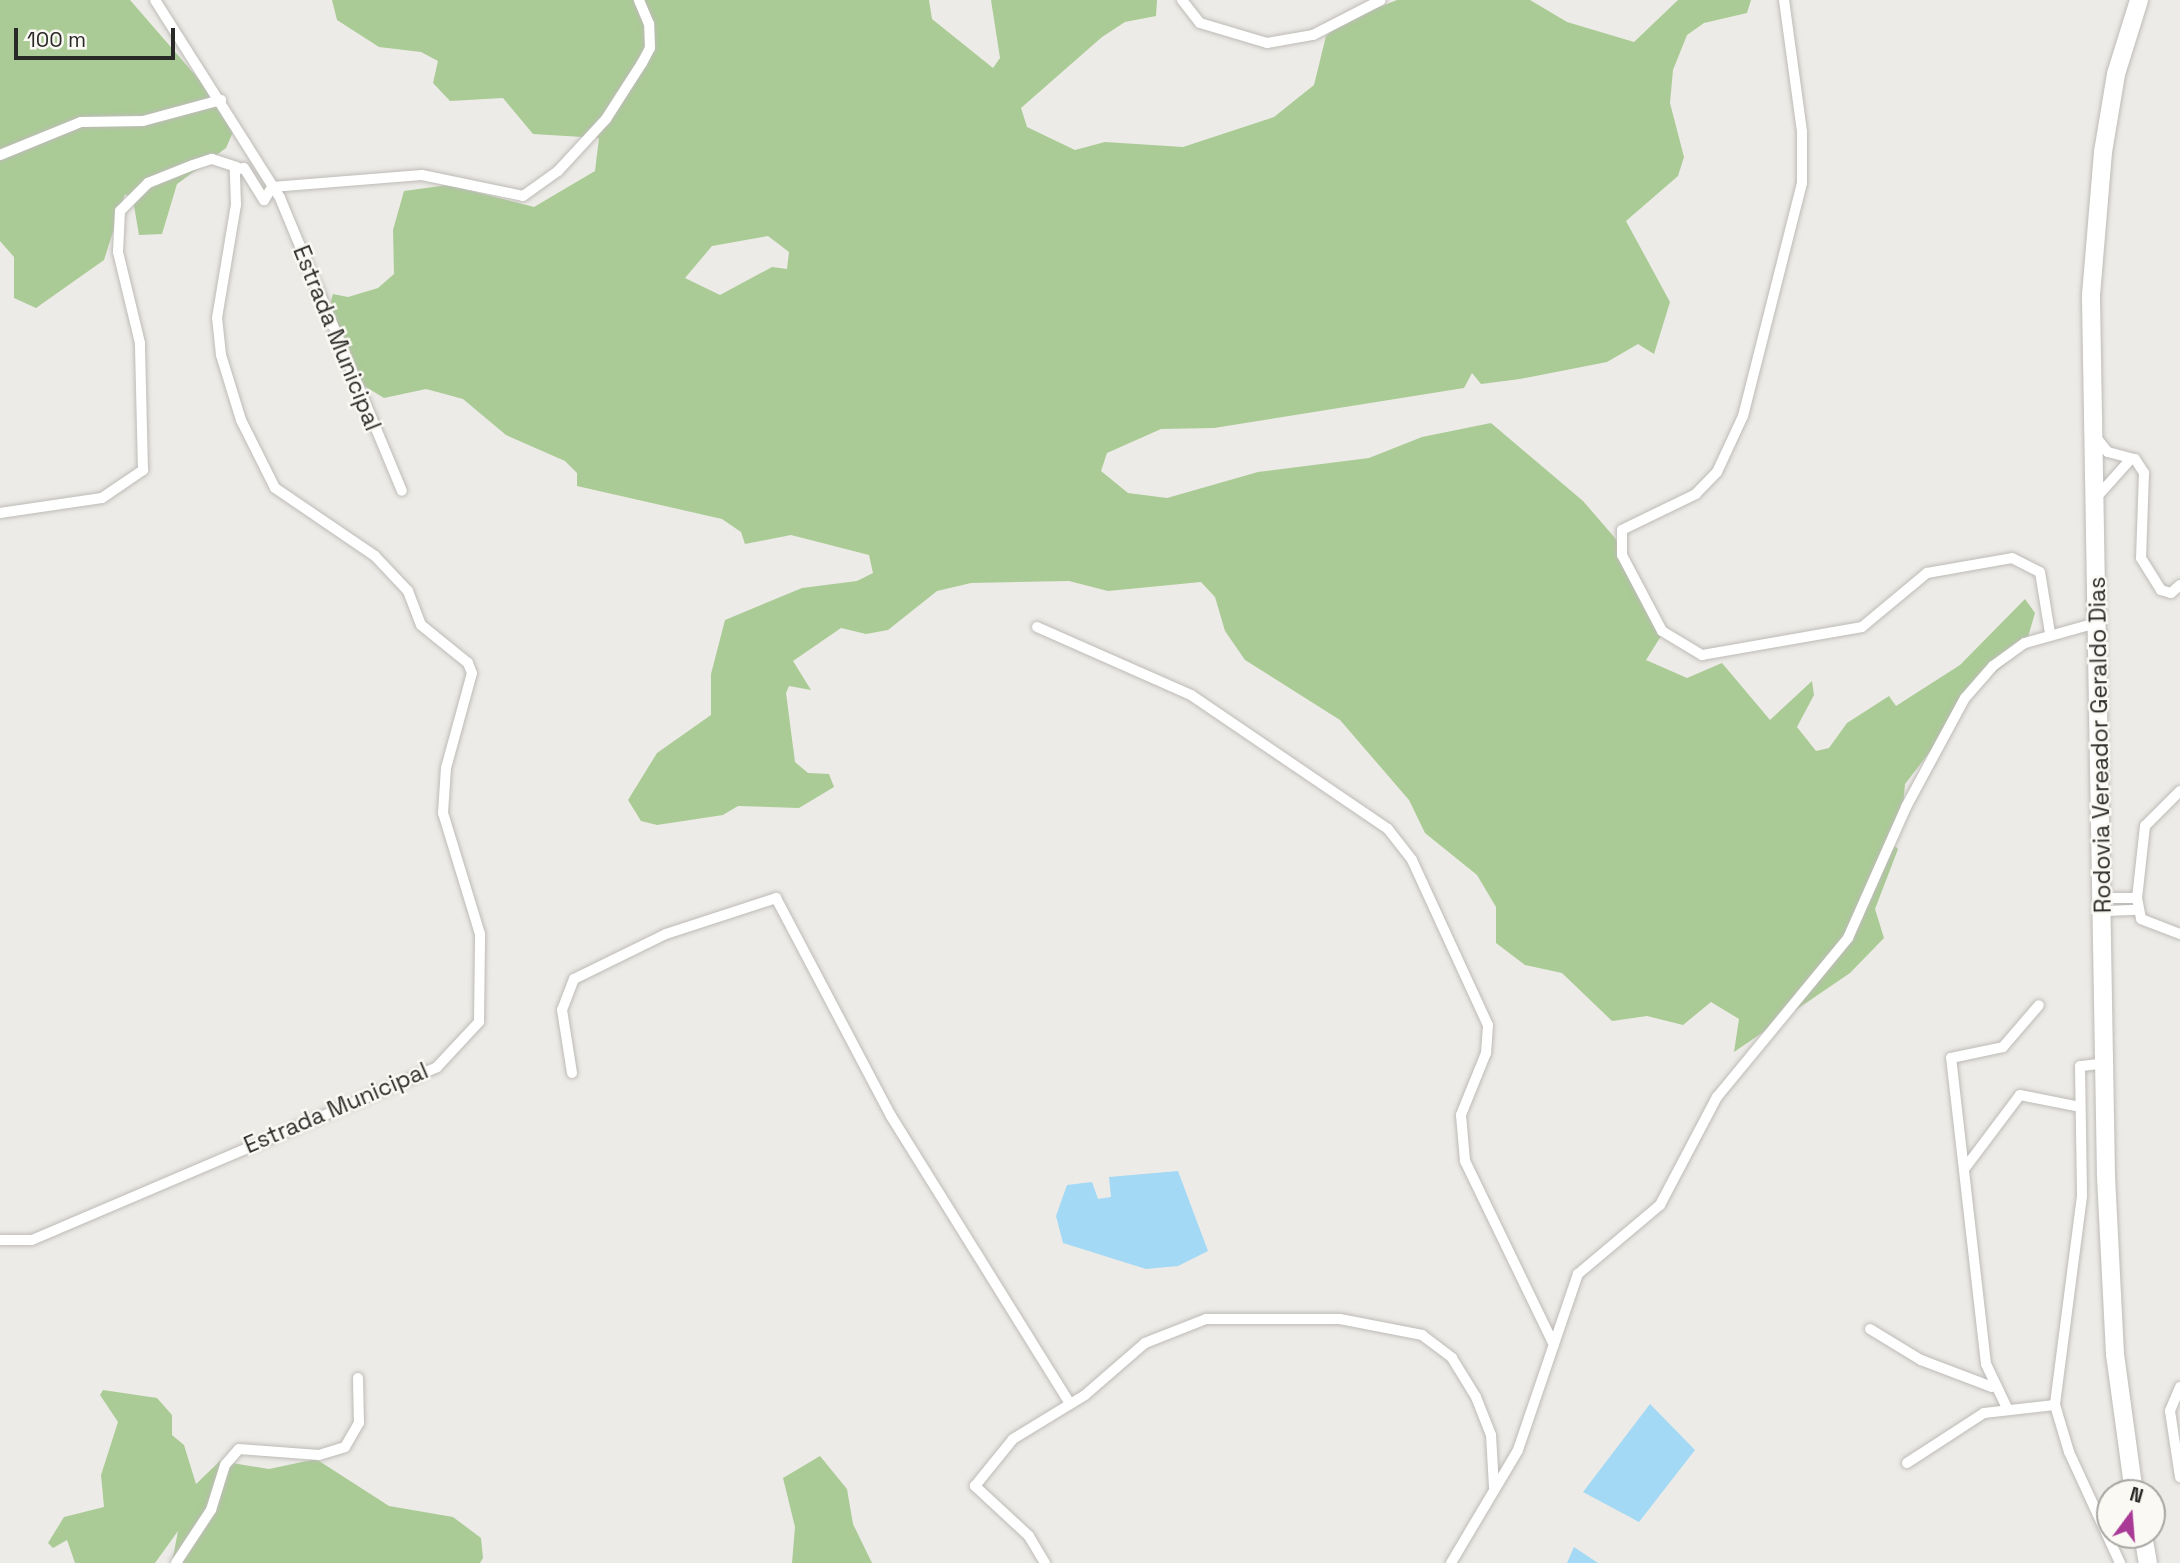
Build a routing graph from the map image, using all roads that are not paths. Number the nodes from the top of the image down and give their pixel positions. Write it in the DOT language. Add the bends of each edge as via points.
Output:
graph roads {
  1 [pos="155,0"];
  2 [pos="639,0"];
  3 [pos="1182,0"];
  4 [pos="1381,0"];
  5 [pos="1784,0"];
  6 [pos="2139,0"];
  7 [pos="220,100"];
  8 [pos="0,155"];
  9 [pos="237,167"];
  10 [pos="272,187"];
  11 [pos="2094,435"];
  12 [pos="2129,461"];
  13 [pos="402,491"];
  14 [pos="2095,499"];
  15 [pos="0,513"];
  16 [pos="2180,585"];
  17 [pos="2095,624"];
  18 [pos="1037,627"];
  19 [pos="2050,633"];
  20 [pos="2180,791"];
  21 [pos="2137,903"];
  22 [pos="2105,904"];
  23 [pos="2180,934"];
  24 [pos="2039,1006"];
  25 [pos="2106,1063"];
  26 [pos="572,1073"];
  27 [pos="2080,1107"];
  28 [pos="1965,1168"];
  29 [pos="0,1240"];
  30 [pos="1870,1329"];
  31 [pos="1554,1345"];
  32 [pos="358,1378"];
  33 [pos="1992,1387"];
  34 [pos="2180,1387"];
  35 [pos="1070,1404"];
  36 [pos="2055,1405"];
  37 [pos="2007,1408"];
  38 [pos="1907,1463"];
  39 [pos="2180,1477"];
  40 [pos="2132,1479"];
  41 [pos="1494,1487"];
  42 [pos="176,1563"];
  43 [pos="1045,1563"];
  44 [pos="1451,1563"];
  45 [pos="2120,1563"];
  1 -- 7 [label="street, Estrada Municipal"];
  2 -- 10 [label="street" via="649,24 650,48 642,63 606,119 558,171 523,196 422,175"];
  3 -- 4 [label="street" via="1200,23 1267,43 1313,35"];
  5 -- 19 [label="street" via="1802,132 1802,183 1743,416 1717,472 1696,494 1622,530 1622,555 1662,631 1702,654 1862,627 1927,573 2012,558 2040,572"];
  6 -- 11 [label="main road, Rodovia Vereador Geraldo Dias" via="2116,74 2103,152 2091,295"];
  7 -- 8 [label="street" via="143,121 81,122"];
  7 -- 10 [label="street, Estrada Municipal"];
  9 -- 10 [label="street" via="244,168 263,199"];
  9 -- 15 [label="street" via="212,159 193,165 140,188 120,211 118,252 140,343 144,470 102,498"];
  9 -- 29 [label="street, Estrada Municipal" via="217,318 225,368 261,469 275,488 375,556 408,590 421,625 461,655 472,673 446,768 443,813 480,934 479,1022 437,1067 32,1240"];
  10 -- 13 [label="street, Estrada Municipal"];
  11 -- 12 [label="street" via="2108,452"];
  11 -- 14 [label="main road, Rodovia Vereador Geraldo Dias"];
  12 -- 14 [label="street"];
  12 -- 16 [label="street" via="2135,459 2146,482 2141,558 2147,574 2168,593"];
  14 -- 17 [label="main road, Rodovia Vereador Geraldo Dias"];
  17 -- 19 [label="street"];
  17 -- 22 [label="main road, Rodovia Vereador Geraldo Dias"];
  18 -- 31 [label="street" via="1191,695 1388,829 1412,860 1488,1025 1486,1053 1461,1115 1465,1161"];
  19 -- 31 [label="street" via="2007,654 1965,698 1906,807 1849,939 1717,1097 1660,1205 1578,1274"];
  20 -- 21 [label="street" via="2145,826"];
  21 -- 22 [label="street"];
  21 -- 23 [label="street" via="2159,931"];
  22 -- 25 [label="main road, Rodovia Vereador Geraldo Dias"];
  24 -- 28 [label="street" via="2003,1046 1951,1058"];
  25 -- 27 [label="street" via="2080,1066"];
  25 -- 40 [label="main road, Rodovia Vereador Geraldo Dias" via="2111,1296"];
  26 -- 35 [label="street" via="562,1010 575,979 666,934 776,898 891,1116"];
  27 -- 28 [label="street" via="2020,1095"];
  27 -- 36 [label="street" via="2082,1196"];
  28 -- 33 [label="street"];
  30 -- 33 [label="street" via="1921,1360"];
  31 -- 41 [label="street" via="1518,1450"];
  32 -- 42 [label="street" via="359,1423 345,1447 319,1455 239,1449 225,1465 211,1510"];
  33 -- 37 [label="street"];
  34 -- 39 [label="street" via="2170,1411"];
  35 -- 41 [label="street" via="1145,1343 1206,1319 1340,1320 1411,1332 1432,1340 1466,1377 1491,1435"];
  35 -- 43 [label="street" via="1004,1446 975,1486 1029,1535"];
  36 -- 37 [label="street"];
  36 -- 45 [label="street" via="2069,1452"];
  37 -- 38 [label="street" via="1965,1420"];
  41 -- 44 [label="street"];
}
